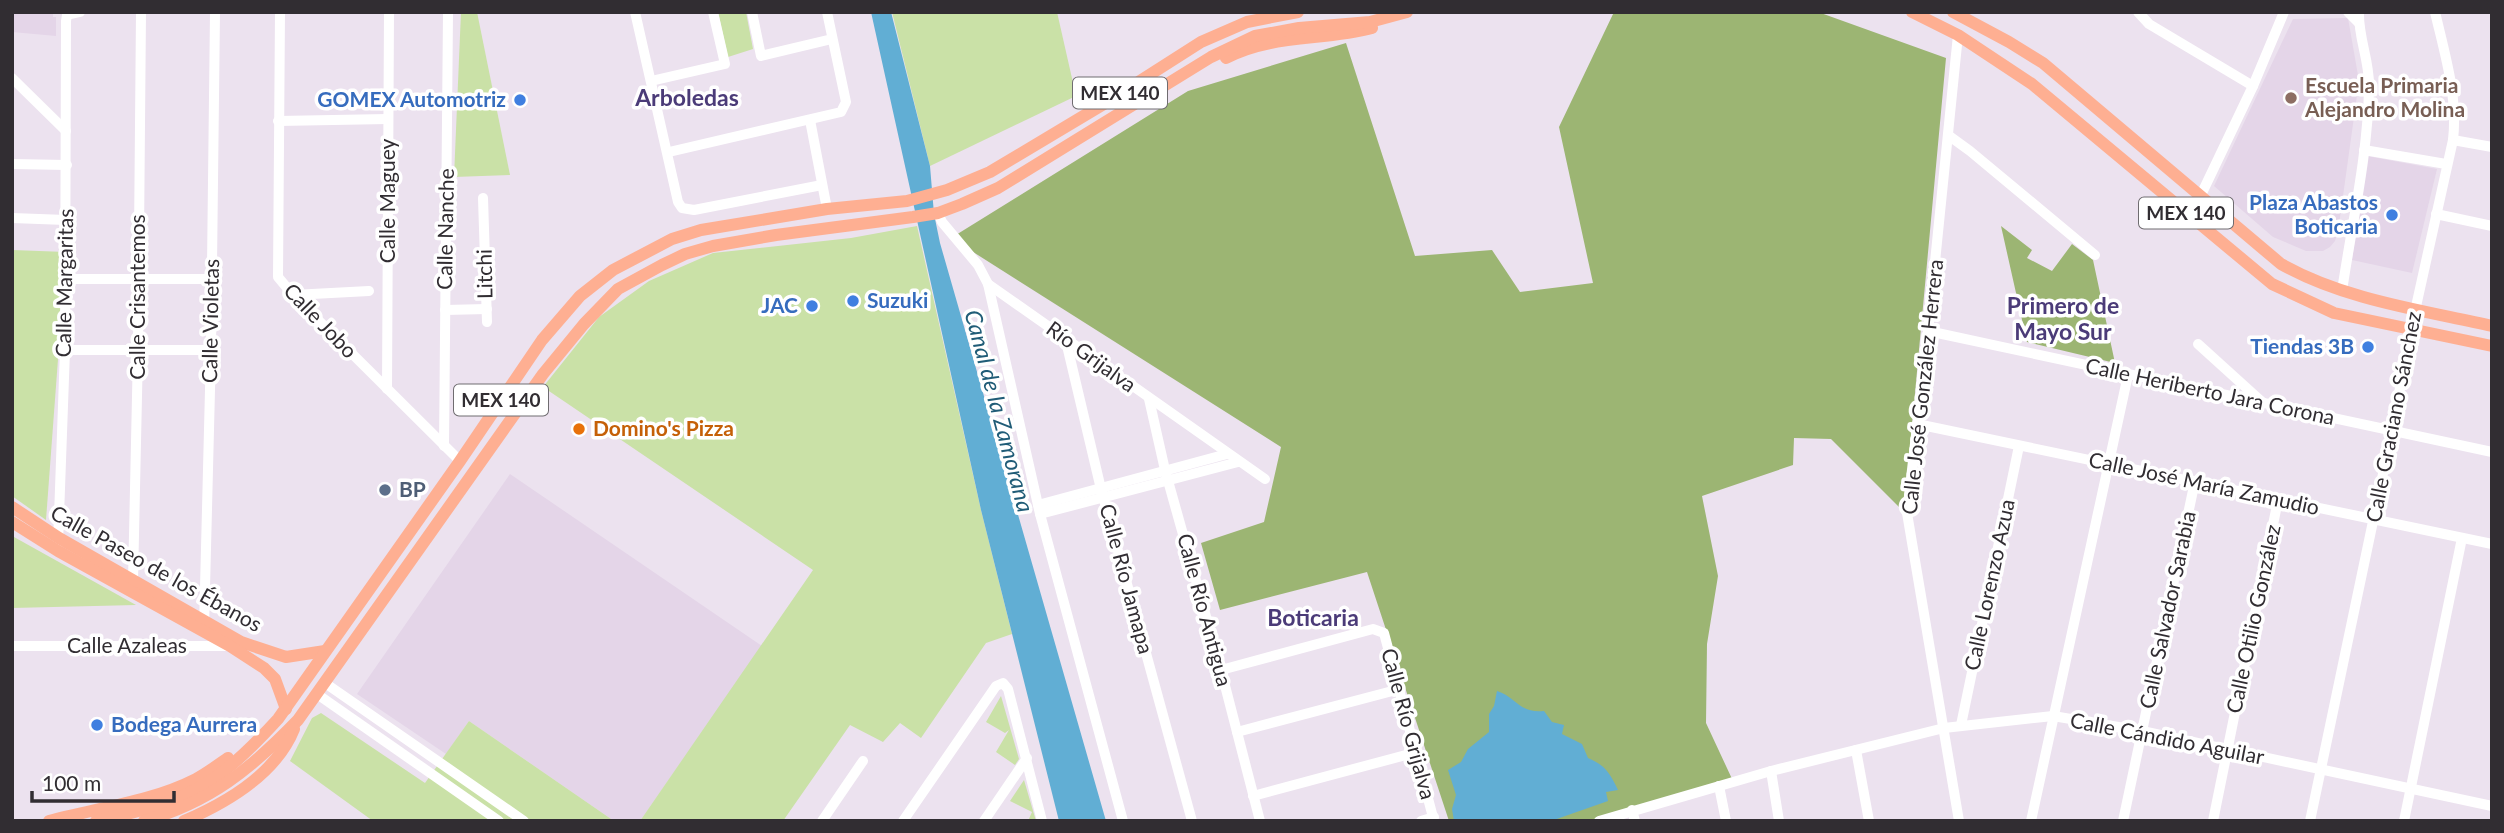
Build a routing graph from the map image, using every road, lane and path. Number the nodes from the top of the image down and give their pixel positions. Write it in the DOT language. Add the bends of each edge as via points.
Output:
graph roads {
  1 [pos="80,12"];
  2 [pos="141,12"];
  3 [pos="215,12"];
  4 [pos="280,12"];
  5 [pos="389,12"];
  6 [pos="448,12"];
  7 [pos="635,12"];
  8 [pos="713,12"];
  9 [pos="752,12"];
  10 [pos="827,12"];
  11 [pos="1298,12"];
  12 [pos="1407,12"];
  13 [pos="1416,12"];
  14 [pos="1912,12"];
  15 [pos="1953,12"];
  16 [pos="2138,12"];
  17 [pos="2284,12"];
  18 [pos="2348,12"];
  19 [pos="2435,12"];
  20 [pos="1277,14"];
  21 [pos="2359,18"];
  22 [pos="1958,35"];
  23 [pos="832,39"];
  24 [pos="12,78"];
  25 [pos="651,81"];
  26 [pos="1172,81"];
  27 [pos="2253,86"];
  28 [pos="388,119"];
  29 [pos="810,120"];
  30 [pos="278,121"];
  31 [pos="66,131"];
  32 [pos="1948,135"];
  33 [pos="2453,140"];
  34 [pos="2492,148"];
  35 [pos="2364,150"];
  36 [pos="669,152"];
  37 [pos="12,164"];
  38 [pos="2446,164"];
  39 [pos="67,165"];
  40 [pos="822,185"];
  41 [pos="2201,195"];
  42 [pos="483,198"];
  43 [pos="827,209"];
  44 [pos="937,213"];
  45 [pos="2436,215"];
  46 [pos="12,218"];
  47 [pos="66,220"];
  48 [pos="2492,226"];
  49 [pos="2095,255"];
  50 [pos="65,279"];
  51 [pos="211,279"];
  52 [pos="138,280"];
  53 [pos="988,284"];
  54 [pos="2342,290"];
  55 [pos="369,291"];
  56 [pos="293,295"];
  57 [pos="487,309"];
  58 [pos="2416,309"];
  59 [pos="445,310"];
  60 [pos="487,322"];
  61 [pos="2492,326"];
  62 [pos="2411,329"];
  63 [pos="1928,331"];
  64 [pos="1065,337"];
  65 [pos="2197,344"];
  66 [pos="2492,346"];
  67 [pos="65,350"];
  68 [pos="138,350"];
  69 [pos="211,350"];
  70 [pos="2128,376"];
  71 [pos="387,390"];
  72 [pos="1149,399"];
  73 [pos="2262,402"];
  74 [pos="1917,424"];
  75 [pos="2392,431"];
  76 [pos="444,446"];
  77 [pos="2019,446"];
  78 [pos="2492,452"];
  79 [pos="1227,454"];
  80 [pos="460,461"];
  81 [pos="1238,462"];
  82 [pos="2108,464"];
  83 [pos="1167,476"];
  84 [pos="1265,480"];
  85 [pos="2195,481"];
  86 [pos="1102,494"];
  87 [pos="2278,500"];
  88 [pos="12,507"];
  89 [pos="1039,510"];
  90 [pos="2374,520"];
  91 [pos="12,522"];
  92 [pos="59,538"];
  93 [pos="2462,538"];
  94 [pos="2492,544"];
  95 [pos="58,551"];
  96 [pos="133,581"];
  97 [pos="204,625"];
  98 [pos="235,644"];
  99 [pos="12,646"];
  100 [pos="325,651"];
  101 [pos="286,657"];
  102 [pos="1221,670"];
  103 [pos="275,679"];
  104 [pos="321,688"];
  105 [pos="1400,690"];
  106 [pos="282,714"];
  107 [pos="2053,716"];
  108 [pos="298,720"];
  109 [pos="1961,725"];
  110 [pos="1944,728"];
  111 [pos="2142,731"];
  112 [pos="1237,732"];
  113 [pos="1856,750"];
  114 [pos="2227,750"];
  115 [pos="1417,752"];
  116 [pos="1027,758"];
  117 [pos="863,761"];
  118 [pos="1772,771"];
  119 [pos="2321,771"];
  120 [pos="1720,786"];
  121 [pos="2410,790"];
  122 [pos="1253,796"];
  123 [pos="2492,806"];
  124 [pos="1632,810"];
  125 [pos="1434,819"];
  126 [pos="49,821"];
  127 [pos="96,821"];
  128 [pos="144,821"];
  129 [pos="184,821"];
  130 [pos="499,821"];
  131 [pos="524,821"];
  132 [pos="822,821"];
  133 [pos="903,821"];
  134 [pos="984,821"];
  135 [pos="1042,821"];
  136 [pos="1123,821"];
  137 [pos="1192,821"];
  138 [pos="1260,821"];
  139 [pos="1421,821"];
  140 [pos="1599,821"];
  141 [pos="1635,821"];
  142 [pos="1726,821"];
  143 [pos="1779,821"];
  144 [pos="1868,821"];
  145 [pos="1959,821"];
  146 [pos="2031,821"];
  147 [pos="2123,821"];
  148 [pos="2213,821"];
  149 [pos="2310,821"];
  150 [pos="2404,821"];
  1 -- 31 [label="street, Calle Margaritas" via="67,15"];
  2 -- 52 [label="street, Calle Crisantemos"];
  3 -- 51 [label="street, Calle Violetas"];
  4 -- 30 [label="street, Calle Jobo"];
  5 -- 28 [label="street, Calle Maguey"];
  6 -- 59 [label="street, Calle Nanche"];
  7 -- 25 [label="street"];
  8 -- 25 [label="street" via="725,64"];
  9 -- 23 [label="street" via="761,56"];
  10 -- 23 [label="street"];
  11 -- 20 [label="main road, MEX 140"];
  12 -- 26 [label="main road, MEX 140" via="1370,22 1255,36"];
  13 -- 26 [label="main road, MEX 140" via="1357,32 1267,42 1187,79"];
  14 -- 22 [label="main road, MEX 140"];
  15 -- 41 [label="main road, MEX 140" via="2043,63"];
  16 -- 27 [label="street" via="2149,24"];
  17 -- 27 [label="street"];
  18 -- 21 [label="street"];
  19 -- 33 [label="street, Calle Graciano Sánchez" via="2454,93"];
  20 -- 43 [label="main road, MEX 140" via="1201,42 990,173 907,201"];
  21 -- 35 [label="street" via="2369,85"];
  22 -- 32 [label="street, Calle José González Herrera"];
  22 -- 62 [label="main road, MEX 140" via="2032,84 2272,284 2334,313"];
  23 -- 29 [label="street" via="845,108"];
  24 -- 31 [label="street"];
  25 -- 36 [label="street"];
  26 -- 44 [label="main road, MEX 140" via="998,188"];
  27 -- 41 [label="street"];
  28 -- 30 [label="street"];
  28 -- 71 [label="street, Calle Maguey"];
  29 -- 36 [label="street"];
  29 -- 40 [label="street"];
  30 -- 56 [label="street, Calle Jobo" via="277,273"];
  31 -- 39 [label="street, Calle Margaritas"];
  32 -- 49 [label="street"];
  32 -- 63 [label="street, Calle José González Herrera"];
  33 -- 34 [label="street"];
  33 -- 38 [label="street, Calle Graciano Sánchez"];
  35 -- 38 [label="street"];
  35 -- 54 [label="street"];
  36 -- 40 [label="street" via="682,208 694,210"];
  37 -- 39 [label="street"];
  38 -- 45 [label="street, Calle Graciano Sánchez"];
  39 -- 47 [label="street, Calle Margaritas"];
  40 -- 43 [label="street"];
  41 -- 54 [label="main road, MEX 140" via="2281,264"];
  42 -- 57 [label="street, Litchi"];
  43 -- 80 [label="main road, MEX 140" via="701,230 672,239 613,270 565,312 542,340"];
  44 -- 53 [label="street, Río Grijalva"];
  44 -- 104 [label="main road, MEX 140" via="713,246 685,254 618,289 543,374"];
  45 -- 48 [label="street"];
  45 -- 58 [label="street, Calle Graciano Sánchez"];
  46 -- 47 [label="street"];
  47 -- 50 [label="street, Calle Margaritas"];
  50 -- 52 [label="street"];
  50 -- 67 [label="street, Calle Margaritas"];
  51 -- 52 [label="street"];
  51 -- 69 [label="street, Calle Violetas"];
  52 -- 68 [label="street, Calle Crisantemos"];
  53 -- 64 [label="street, Río Grijalva"];
  53 -- 89 [label="street"];
  54 -- 58 [label="main road, MEX 140"];
  55 -- 56 [label="street"];
  56 -- 71 [label="street, Calle Jobo"];
  57 -- 59 [label="street, Litchi"];
  57 -- 60 [label="street"];
  58 -- 61 [label="main road, MEX 140"];
  58 -- 62 [label="street, Calle Graciano Sánchez"];
  59 -- 76 [label="street, Calle Nanche"];
  62 -- 66 [label="main road, MEX 140"];
  62 -- 75 [label="street, Calle Graciano Sánchez"];
  63 -- 70 [label="street, Calle Heriberto Jara Corona"];
  63 -- 74 [label="street, Calle José González Herrera"];
  64 -- 72 [label="street, Río Grijalva"];
  64 -- 86 [label="street, Calle Río Jamapa"];
  65 -- 73 [label="street"];
  67 -- 68 [label="street"];
  67 -- 92 [label="street, Calle Margaritas"];
  68 -- 69 [label="street"];
  68 -- 96 [label="street, Calle Crisantemos"];
  69 -- 97 [label="street, Calle Violetas"];
  70 -- 73 [label="street, Calle Heriberto Jara Corona"];
  70 -- 82 [label="street"];
  71 -- 76 [label="street, Calle Jobo"];
  72 -- 79 [label="street, Río Grijalva"];
  72 -- 83 [label="street, Calle Río Antigua"];
  73 -- 75 [label="street, Calle Heriberto Jara Corona"];
  74 -- 77 [label="street, Calle José María Zamudio"];
  74 -- 110 [label="street, Calle José González Herrera" via="1907,513"];
  75 -- 78 [label="street, Calle Heriberto Jara Corona"];
  75 -- 90 [label="street, Calle Graciano Sánchez"];
  76 -- 80 [label="street, Calle Jobo"];
  77 -- 82 [label="street, Calle José María Zamudio"];
  77 -- 109 [label="street, Calle Lorenzo Azua"];
  79 -- 81 [label="street, Río Grijalva"];
  79 -- 83 [label="street"];
  80 -- 100 [label="main road, MEX 140"];
  81 -- 83 [label="street"];
  81 -- 84 [label="street, Río Grijalva"];
  82 -- 85 [label="street, Calle José María Zamudio"];
  82 -- 107 [label="street"];
  83 -- 86 [label="street"];
  83 -- 102 [label="street, Calle Río Antigua"];
  85 -- 87 [label="street, Calle José María Zamudio"];
  85 -- 111 [label="street, Calle Salvador Sarabia"];
  86 -- 89 [label="street"];
  86 -- 137 [label="street, Calle Río Jamapa"];
  87 -- 90 [label="street, Calle José María Zamudio"];
  87 -- 114 [label="street, Calle Otilio González"];
  88 -- 92 [label="main road, Calle Paseo de los Ébanos"];
  89 -- 136 [label="street"];
  90 -- 93 [label="street, Calle José María Zamudio"];
  90 -- 119 [label="street, Calle Graciano Sánchez"];
  91 -- 95 [label="main road, Calle Paseo de los Ébanos"];
  92 -- 95 [label="street, Calle Margaritas"];
  92 -- 96 [label="main road, Calle Paseo de los Ébanos"];
  93 -- 94 [label="street, Calle José María Zamudio"];
  93 -- 121 [label="street"];
  95 -- 97 [label="main road, Calle Paseo de los Ébanos"];
  96 -- 97 [label="main road, Calle Paseo de los Ébanos"];
  97 -- 98 [label="main road, Calle Paseo de los Ébanos"];
  98 -- 99 [label="street, Calle Azaleas"];
  98 -- 101 [label="main road, Calle Paseo de los Ébanos"];
  98 -- 103 [label="main road, Calle Paseo de los Ébanos"];
  100 -- 101 [label="main road, Calle Paseo de los Ébanos"];
  100 -- 106 [label="main road, MEX 140"];
  101 -- 103 [label="main road"];
  102 -- 105 [label="street, Calle Río Grijalva" via="1379,629"];
  102 -- 112 [label="street, Calle Río Antigua"];
  103 -- 106 [label="main road"];
  104 -- 108 [label="main road, MEX 140"];
  104 -- 130 [label="street"];
  104 -- 131 [label="street"];
  105 -- 112 [label="street"];
  105 -- 115 [label="street, Calle Río Grijalva"];
  106 -- 126 [label="main road, MEX 140" via="196,779"];
  106 -- 127 [label="main road, MEX 140" via="243,757 213,779 165,803"];
  107 -- 109 [label="street, Calle Cándido Aguilar"];
  107 -- 111 [label="street, Calle Cándido Aguilar"];
  107 -- 146 [label="street"];
  108 -- 128 [label="main road, MEX 140" via="260,760 231,781 181,809"];
  108 -- 129 [label="main road, MEX 140" via="284,749 258,776"];
  109 -- 110 [label="street, Calle Cándido Aguilar"];
  110 -- 113 [label="street, Calle Cándido Aguilar"];
  110 -- 145 [label="street, Calle José González Herrera"];
  111 -- 114 [label="street, Calle Cándido Aguilar"];
  111 -- 147 [label="street, Calle Salvador Sarabia"];
  112 -- 122 [label="street, Calle Río Antigua"];
  113 -- 118 [label="street, Calle Cándido Aguilar"];
  113 -- 144 [label="street"];
  114 -- 119 [label="street, Calle Cándido Aguilar"];
  114 -- 148 [label="street, Calle Otilio González"];
  115 -- 122 [label="street"];
  115 -- 125 [label="street, Calle Río Grijalva"];
  116 -- 133 [label="street" via="1003,683"];
  116 -- 134 [label="street"];
  116 -- 135 [label="street"];
  117 -- 132 [label="street"];
  118 -- 120 [label="street, Calle Cándido Aguilar"];
  118 -- 143 [label="street"];
  119 -- 121 [label="street, Calle Cándido Aguilar"];
  119 -- 149 [label="street, Calle Graciano Sánchez"];
  120 -- 124 [label="street, Calle Cándido Aguilar"];
  120 -- 142 [label="street"];
  121 -- 123 [label="street, Calle Cándido Aguilar"];
  121 -- 150 [label="street"];
  122 -- 138 [label="street, Calle Río Antigua"];
  124 -- 140 [label="street, Calle Cándido Aguilar"];
  124 -- 141 [label="street"];
  125 -- 139 [label="street"];
}
